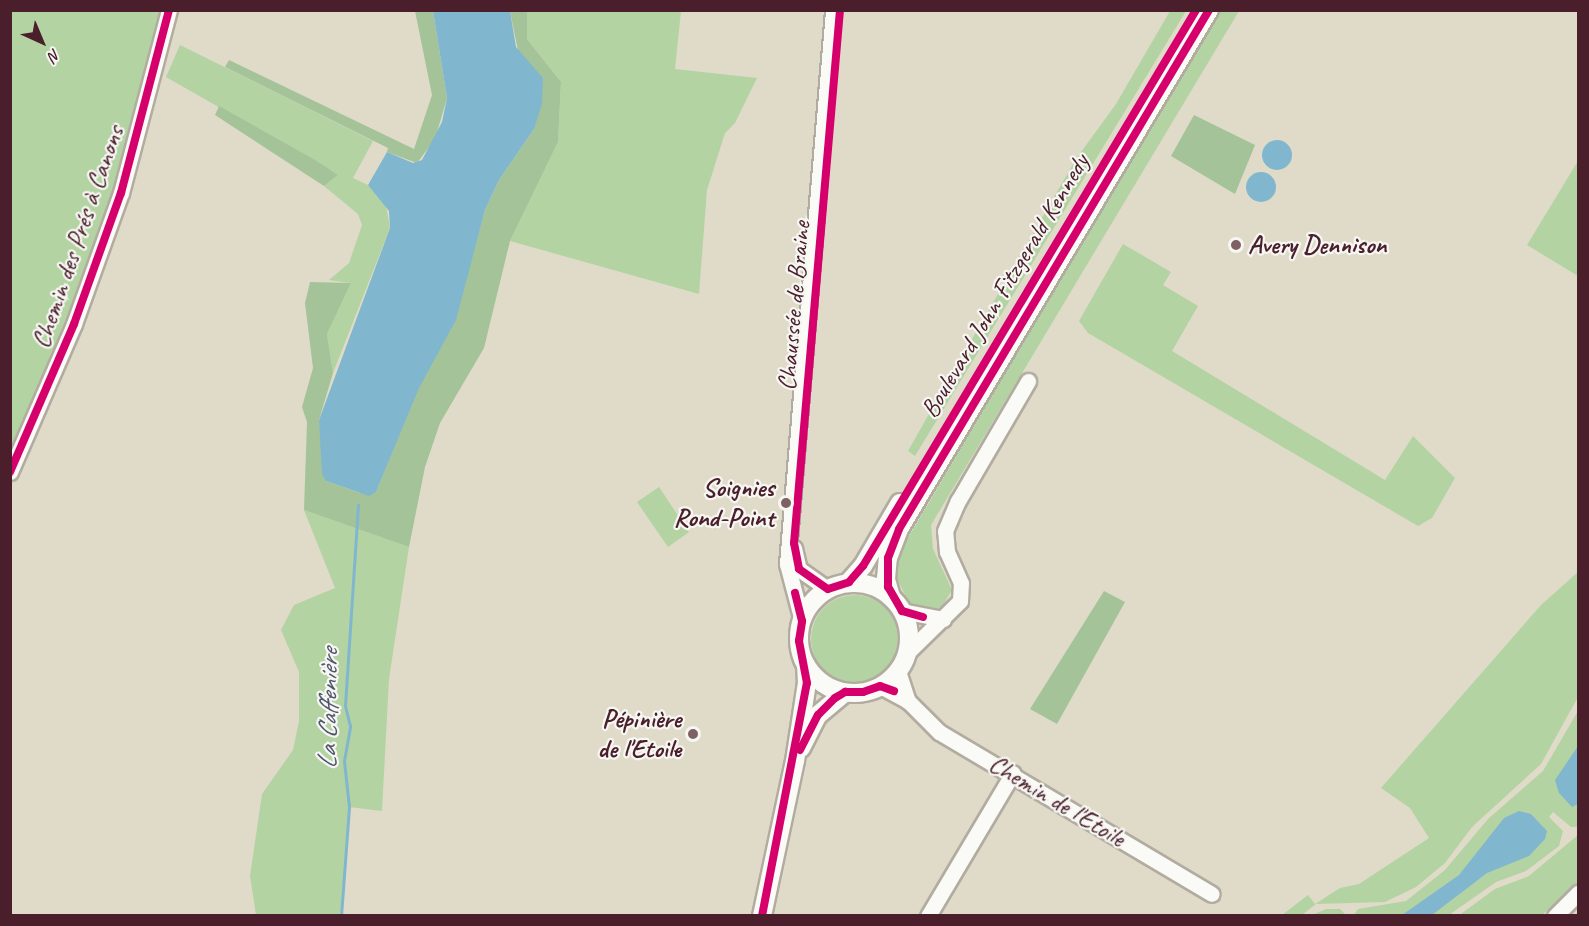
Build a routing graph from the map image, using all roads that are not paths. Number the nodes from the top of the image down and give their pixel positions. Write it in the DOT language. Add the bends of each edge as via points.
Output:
graph roads {
  1 [pos="169,10"];
  2 [pos="833,10"];
  3 [pos="840,10"];
  4 [pos="1196,10"];
  5 [pos="1209,10"];
  6 [pos="1028,381"];
  7 [pos="10,472"];
  8 [pos="849,582"];
  9 [pos="828,589"];
  10 [pos="897,604"];
  11 [pos="943,619"];
  12 [pos="802,621"];
  13 [pos="907,653"];
  14 [pos="806,665"];
  15 [pos="898,671"];
  16 [pos="880,686"];
  17 [pos="845,692"];
  18 [pos="908,701"];
  19 [pos="795,761"];
  20 [pos="1013,773"];
  21 [pos="1578,893"];
  22 [pos="1212,894"];
  23 [pos="762,915"];
  24 [pos="928,915"];
  25 [pos="1555,915"];
  1 -- 7 [label="street, Chemin des Prés à Canons" via="121,193 74,324"];
  2 -- 12 [label="street, Chaussée de Braine" via="787,564"];
  3 -- 9 [label="street, Chaussée de Braine" via="794,543 799,569"];
  4 -- 8 [label="main road, Boulevard John Fitzgerald Kennedy" via="863,566"];
  5 -- 10 [label="main road, Boulevard John Fitzgerald Kennedy" via="899,529 888,558 886,579"];
  6 -- 11 [label="street" via="950,516 944,541 962,594"];
  8 -- 9 [label="main road"];
  8 -- 10 [label="main road" via="876,586"];
  9 -- 12 [label="main road" via="812,602"];
  10 -- 11 [label="street"];
  10 -- 13 [label="main road" via="909,631"];
  11 -- 13 [label="street" via="925,631"];
  12 -- 14 [label="main road" via="798,641"];
  13 -- 15 [label="main road"];
  14 -- 17 [label="main road" via="818,680"];
  14 -- 19 [label="main road" via="807,683"];
  15 -- 16 [label="main road"];
  15 -- 18 [label="street, Chemin de l'Etoile"];
  16 -- 17 [label="main road" via="863,692"];
  16 -- 18 [label="street, Chemin de l'Etoile"];
  17 -- 19 [label="main road" via="818,715"];
  18 -- 20 [label="street, Chemin de l'Etoile" via="939,732"];
  19 -- 23 [label="main road"];
  20 -- 22 [label="street, Chemin de l'Etoile"];
  20 -- 24 [label="street"];
  21 -- 25 [label="street"];
}
